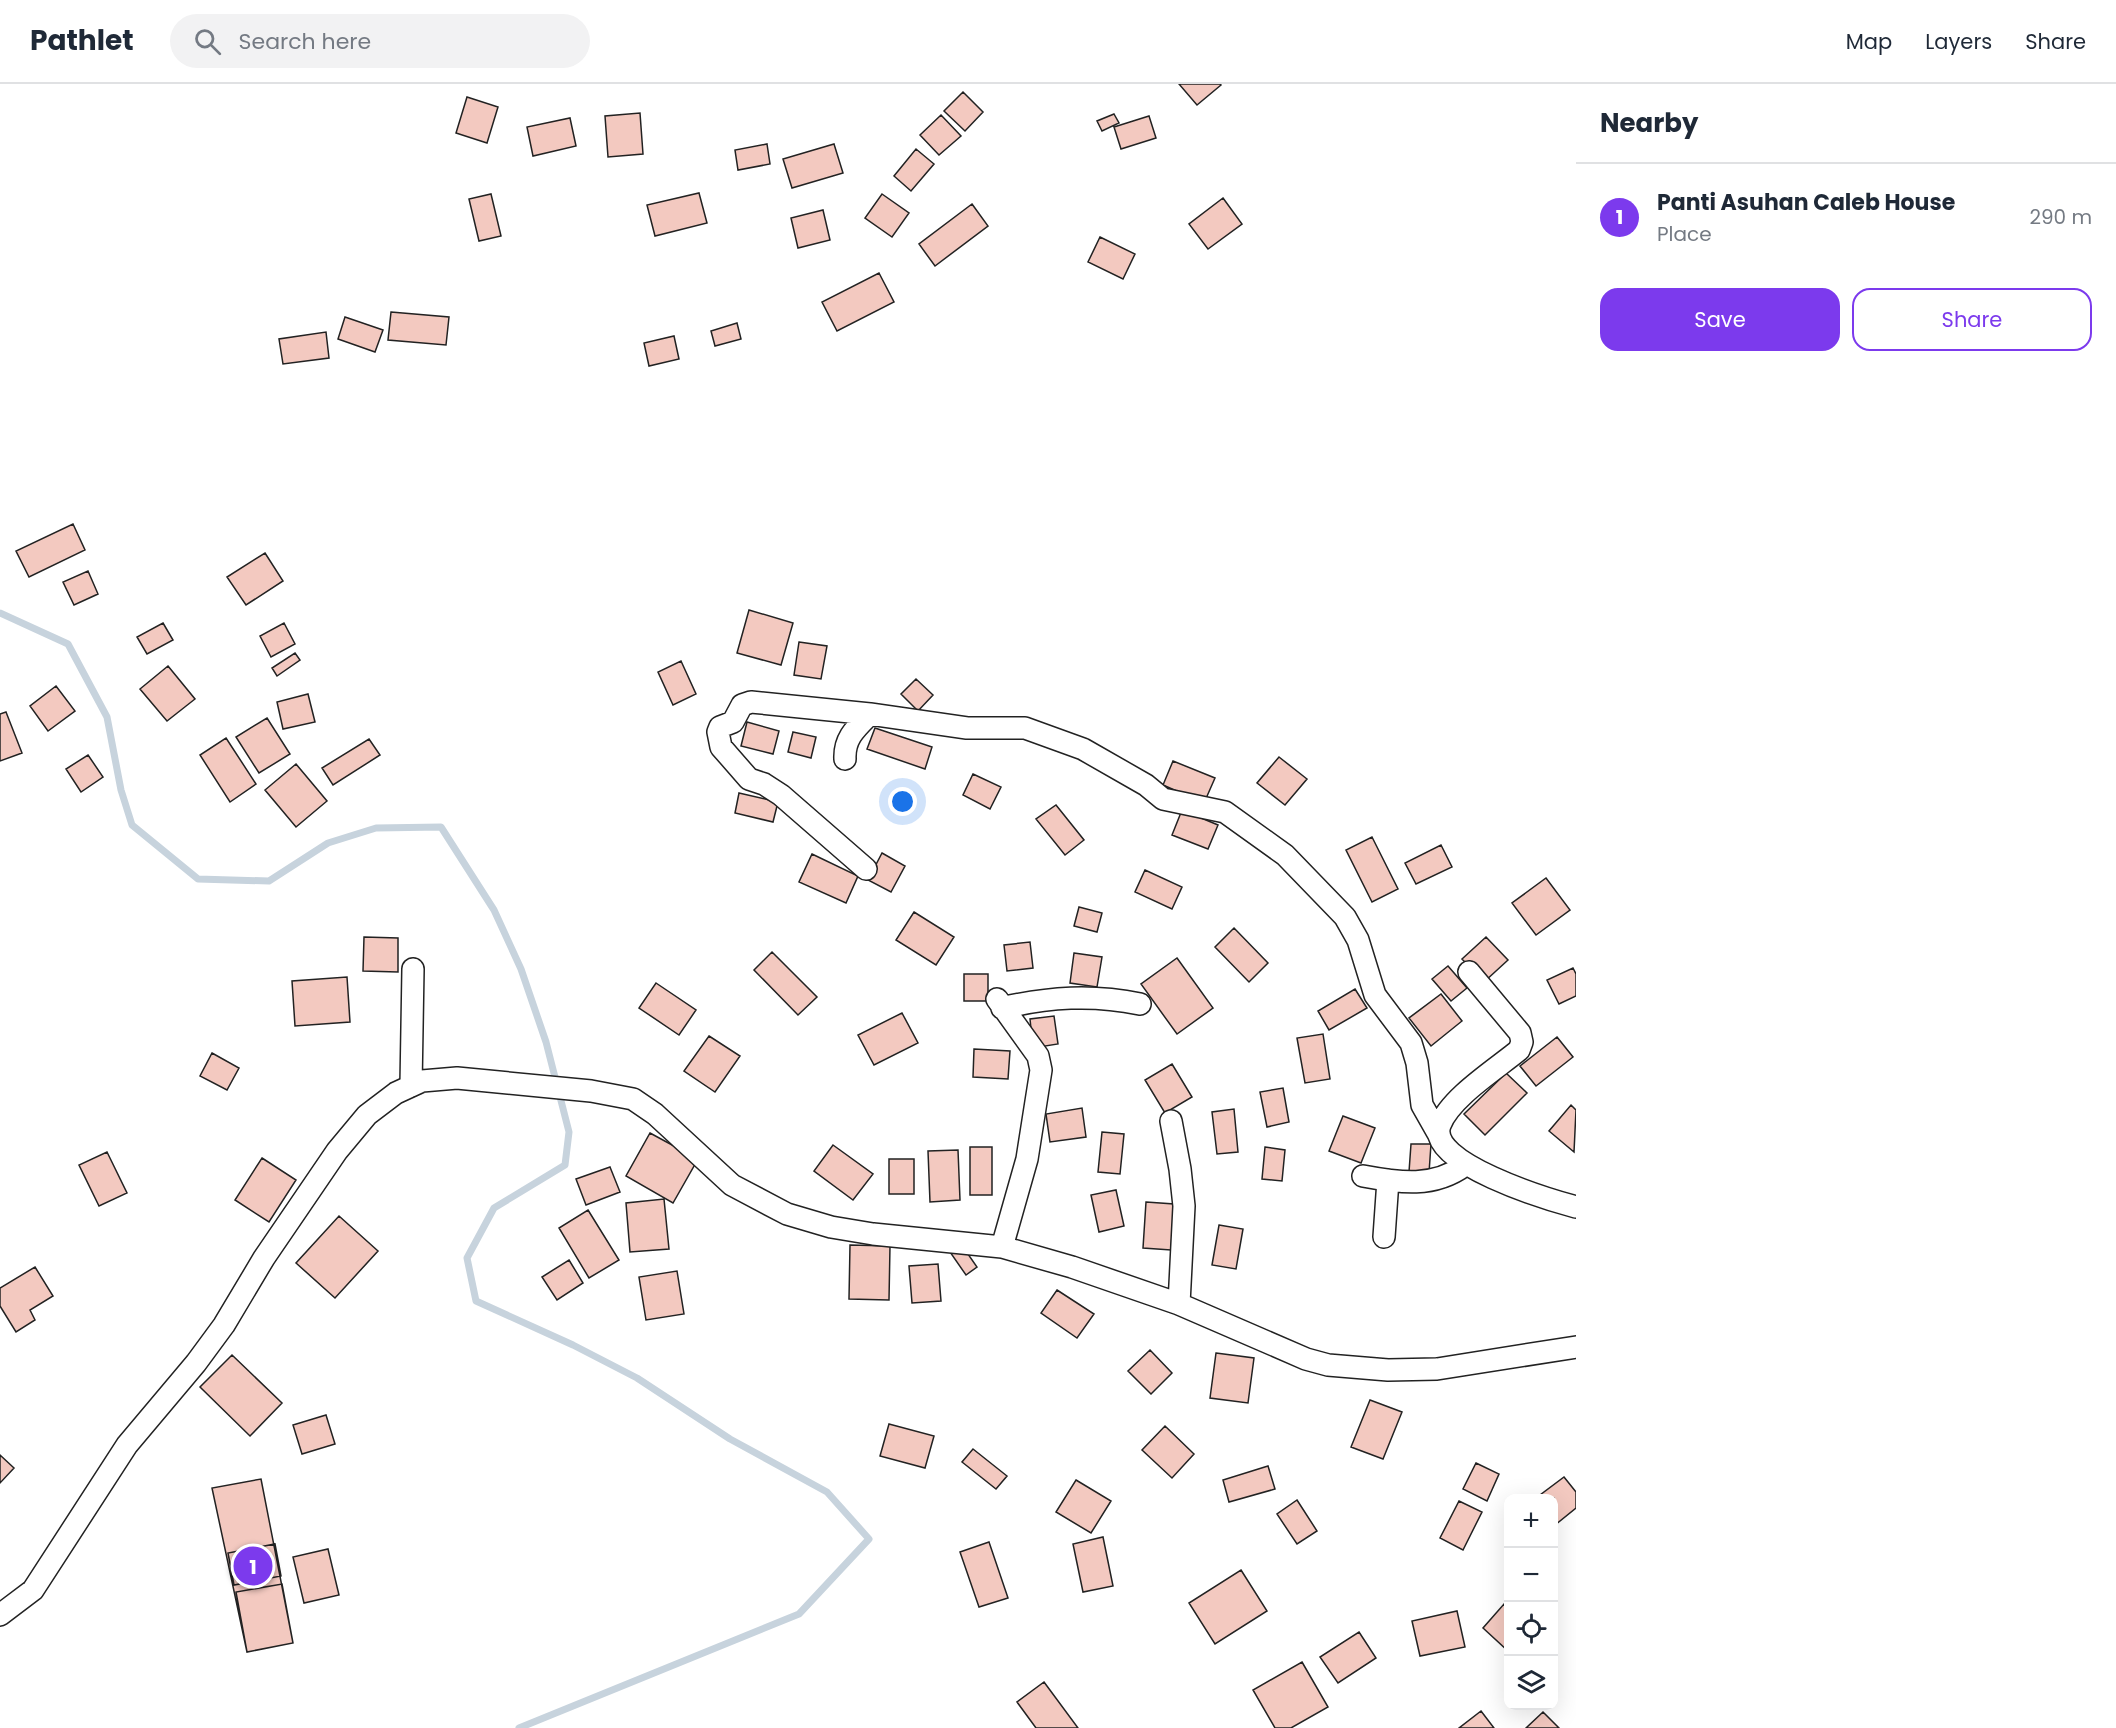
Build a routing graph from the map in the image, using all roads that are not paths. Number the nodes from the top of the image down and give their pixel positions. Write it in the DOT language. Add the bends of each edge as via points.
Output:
graph roads {
  1 [pos="870,714"];
  2 [pos="845,759"];
  3 [pos="866,869"];
  4 [pos="413,969"];
  5 [pos="1469,972"];
  6 [pos="1140,1004"];
  7 [pos="411,1086"];
  8 [pos="1171,1121"];
  9 [pos="1439,1135"];
  10 [pos="1465,1165"];
  11 [pos="1363,1176"];
  12 [pos="1388,1180"];
  13 [pos="1576,1207"];
  14 [pos="1384,1237"];
  15 [pos="1002,1246"];
  16 [pos="1179,1304"];
  17 [pos="1574,1349"];
  18 [pos="0,1615"];
  1 -- 2 [label="street" via="849,736"];
  1 -- 3 [label="street" via="751,702 742,705 733,722 720,727 718,732 722,747 749,779 781,795"];
  1 -- 9 [label="street" via="967,728 1025,728 1083,749 1163,799 1225,812 1277,848 1345,917 1358,940 1375,994 1410,1042 1422,1105"];
  4 -- 7 [label="street"];
  5 -- 9 [label="street" via="1520,1033 1522,1042 1519,1050 1443,1118"];
  6 -- 15 [label="street" via="1078,996 1000,1004 1038,1056 1041,1070 1027,1159"];
  7 -- 15 [label="street" via="422,1081 457,1078 633,1099 656,1114 732,1185 788,1214 873,1234"];
  7 -- 18 [label="street" via="367,1115 337,1151 276,1239 224,1325 127,1445 33,1590"];
  8 -- 16 [label="street" via="1184,1206"];
  9 -- 10 [label="street" via="1446,1149"];
  10 -- 12 [label="street" via="1451,1176 1432,1182"];
  10 -- 13 [label="street" via="1537,1196"];
  11 -- 12 [label="street"];
  12 -- 14 [label="street"];
  15 -- 16 [label="street"];
  16 -- 17 [label="street" via="1305,1359 1347,1368 1437,1369"];
}
